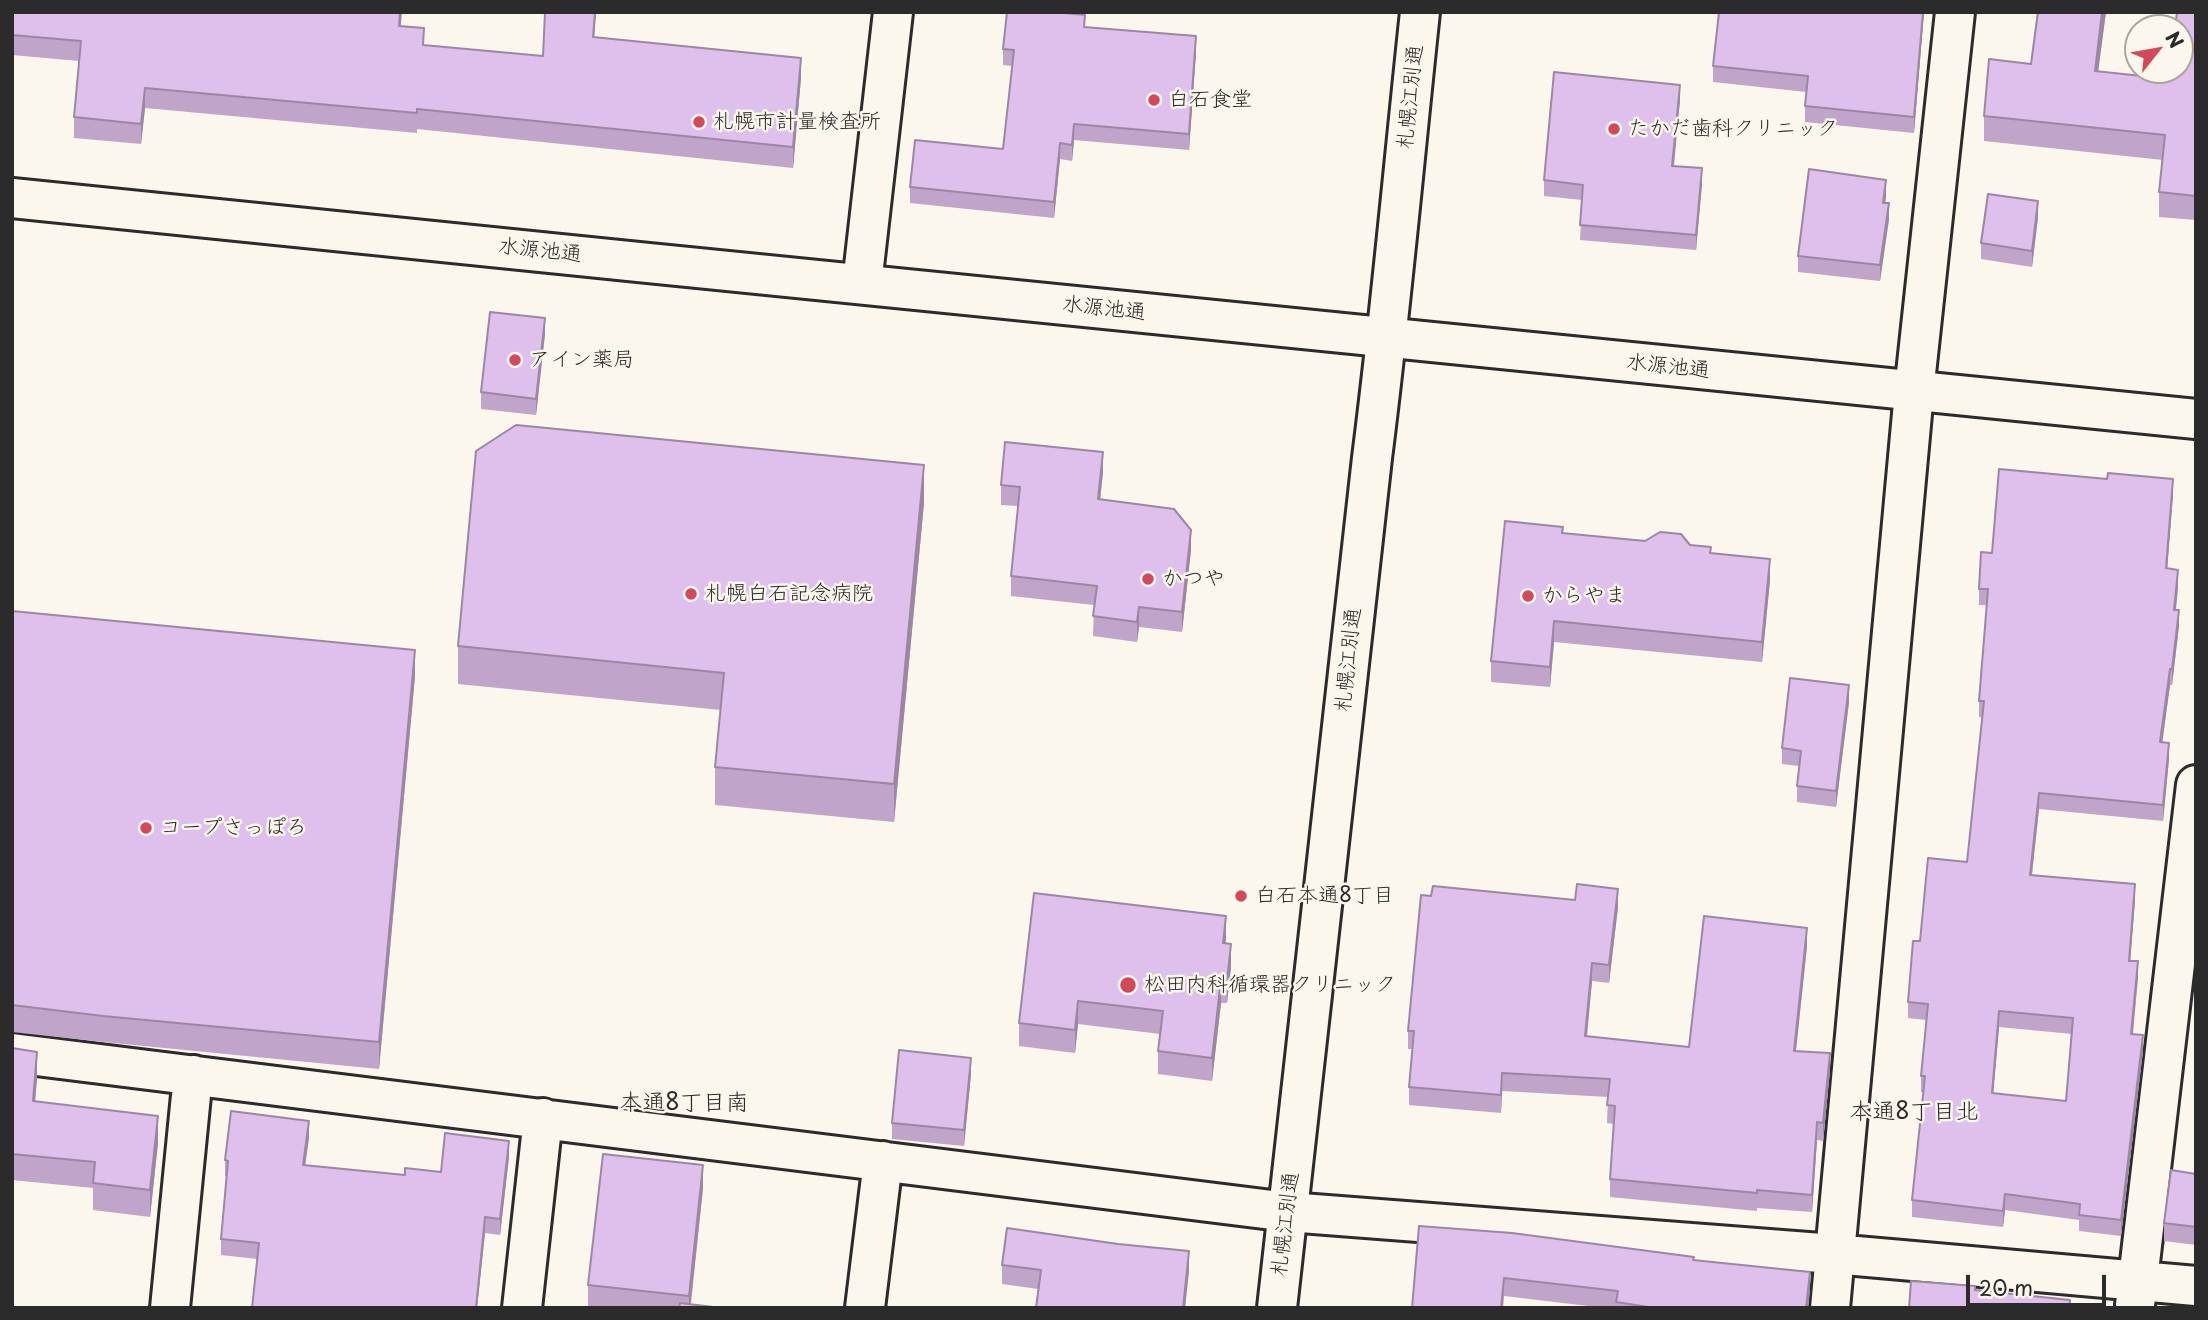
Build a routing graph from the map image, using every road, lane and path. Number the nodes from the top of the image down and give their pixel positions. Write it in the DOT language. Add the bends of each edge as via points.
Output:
graph roads {
  1 [pos="893,12"];
  2 [pos="1420,12"];
  3 [pos="1955,12"];
  4 [pos="12,198"];
  5 [pos="862,284"];
  6 [pos="1387,340"];
  7 [pos="1914,392"];
  8 [pos="2196,419"];
  9 [pos="2196,785"];
  10 [pos="12,1053"];
  11 [pos="193,1075"];
  12 [pos="543,1118"];
  13 [pos="883,1161"];
  14 [pos="1288,1212"];
  15 [pos="1834,1254"];
  16 [pos="2196,1286"];
  17 [pos="2136,1294"];
  18 [pos="170,1308"];
  19 [pos="522,1308"];
  20 [pos="865,1308"];
  21 [pos="1277,1308"];
  22 [pos="1829,1308"];
  1 -- 5 [label="main road"];
  2 -- 6 [label="main road, 札幌江別通"];
  3 -- 7 [label="main road"];
  4 -- 5 [label="main road, 水源池通"];
  5 -- 6 [label="main road, 水源池通"];
  6 -- 7 [label="main road, 水源池通"];
  6 -- 14 [label="main road, 札幌江別通"];
  7 -- 8 [label="main road, 水源池通"];
  7 -- 15 [label="main road"];
  9 -- 17 [label="main road"];
  10 -- 11 [label="main road"];
  11 -- 12 [label="main road"];
  11 -- 18 [label="main road"];
  12 -- 13 [label="main road"];
  12 -- 19 [label="main road"];
  13 -- 14 [label="main road"];
  13 -- 20 [label="main road"];
  14 -- 15 [label="main road"];
  14 -- 21 [label="main road, 札幌江別通"];
  15 -- 17 [label="main road"];
  15 -- 22 [label="main road"];
  16 -- 17 [label="main road"];
}
